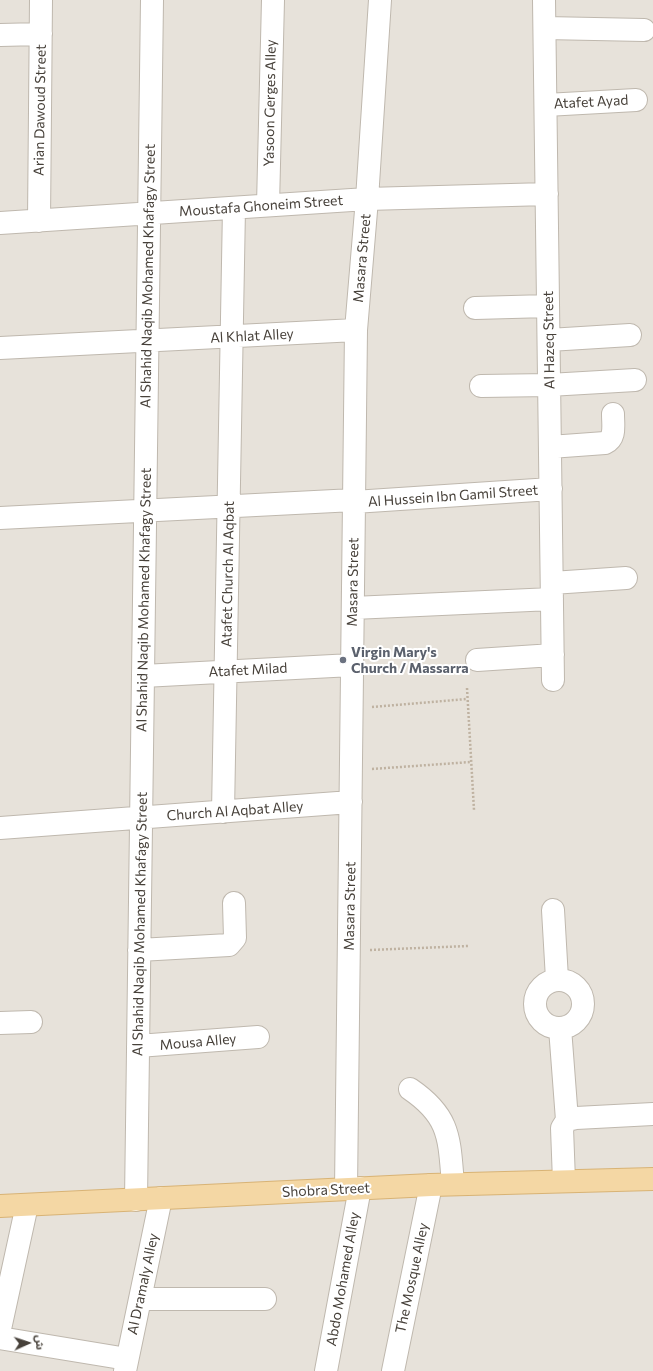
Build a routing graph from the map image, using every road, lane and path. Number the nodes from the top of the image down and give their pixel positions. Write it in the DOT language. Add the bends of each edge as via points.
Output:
graph roads {
  1 [pos="41,0"];
  2 [pos="152,0"];
  3 [pos="273,0"];
  4 [pos="380,0"];
  5 [pos="544,0"];
  6 [pos="545,28"];
  7 [pos="644,30"];
  8 [pos="41,34"];
  9 [pos="0,35"];
  10 [pos="636,100"];
  11 [pos="546,105"];
  12 [pos="547,194"];
  13 [pos="367,199"];
  14 [pos="268,206"];
  15 [pos="234,208"];
  16 [pos="149,213"];
  17 [pos="39,221"];
  18 [pos="0,223"];
  19 [pos="548,306"];
  20 [pos="475,308"];
  21 [pos="356,330"];
  22 [pos="630,335"];
  23 [pos="232,337"];
  24 [pos="549,340"];
  25 [pos="148,341"];
  26 [pos="0,348"];
  27 [pos="635,380"];
  28 [pos="549,385"];
  29 [pos="481,386"];
  30 [pos="613,414"];
  31 [pos="550,447"];
  32 [pos="551,489"];
  33 [pos="354,501"];
  34 [pos="229,506"];
  35 [pos="145,511"];
  36 [pos="0,518"];
  37 [pos="626,578"];
  38 [pos="552,591"];
  39 [pos="353,608"];
  40 [pos="553,655"];
  41 [pos="477,660"];
  42 [pos="352,668"];
  43 [pos="226,672"];
  44 [pos="143,676"];
  45 [pos="553,680"];
  46 [pos="467,688"];
  47 [pos="467,699"];
  48 [pos="352,708"];
  49 [pos="471,762"];
  50 [pos="351,770"];
  51 [pos="351,797"];
  52 [pos="474,810"];
  53 [pos="223,812"];
  54 [pos="141,817"];
  55 [pos="0,828"];
  56 [pos="234,903"];
  57 [pos="553,910"];
  58 [pos="468,946"];
  59 [pos="139,950"];
  60 [pos="349,951"];
  61 [pos="557,979"];
  62 [pos="31,1022"];
  63 [pos="0,1023"];
  64 [pos="560,1028"];
  65 [pos="258,1037"];
  66 [pos="138,1046"];
  67 [pos="410,1089"];
  68 [pos="653,1114"];
  69 [pos="567,1120"];
  70 [pos="653,1179"];
  71 [pos="564,1181"];
  72 [pos="431,1184"];
  73 [pos="453,1184"];
  74 [pos="353,1188"];
  75 [pos="161,1198"];
  76 [pos="136,1200"];
  77 [pos="28,1205"];
  78 [pos="0,1206"];
  79 [pos="140,1299"];
  80 [pos="265,1299"];
  81 [pos="0,1329"];
  82 [pos="0,1338"];
  83 [pos="126,1365"];
  84 [pos="326,1371"];
  85 [pos="393,1371"];
  1 -- 8 [label="street, Arian Dawoud Street"];
  2 -- 16 [label="street, Al Shahid Naqib Mohamed Khafagy Street"];
  3 -- 14 [label="street, Yasoon Gerges Alley"];
  4 -- 13 [label="street, Masara Street"];
  5 -- 6 [label="street, Al Hazeq Street"];
  6 -- 7 [label="street"];
  6 -- 11 [label="street, Al Hazeq Street"];
  8 -- 9 [label="street"];
  8 -- 17 [label="street, Arian Dawoud Street"];
  10 -- 11 [label="street, Atafet Ayad"];
  11 -- 12 [label="street, Al Hazeq Street"];
  12 -- 13 [label="street, Moustafa Ghoneim Street"];
  12 -- 19 [label="street, Al Hazeq Street"];
  13 -- 14 [label="street, Moustafa Ghoneim Street"];
  13 -- 21 [label="street, Masara Street"];
  14 -- 15 [label="street, Moustafa Ghoneim Street"];
  15 -- 16 [label="street, Moustafa Ghoneim Street"];
  15 -- 23 [label="street, Atafet Church Al Aqbat"];
  16 -- 17 [label="street, Moustafa Ghoneim Street"];
  16 -- 25 [label="street, Al Shahid Naqib Mohamed Khafagy Street"];
  17 -- 18 [label="street, Moustafa Ghoneim Street"];
  19 -- 20 [label="street"];
  19 -- 24 [label="street, Al Hazeq Street"];
  21 -- 23 [label="street, Al Khlat Alley"];
  21 -- 33 [label="street, Masara Street"];
  22 -- 24 [label="street"];
  23 -- 25 [label="street, Al Khlat Alley"];
  23 -- 34 [label="street, Atafet Church Al Aqbat"];
  24 -- 28 [label="street, Al Hazeq Street"];
  25 -- 26 [label="street, Al Khlat Alley"];
  25 -- 35 [label="street, Al Shahid Naqib Mohamed Khafagy Street"];
  27 -- 28 [label="street"];
  28 -- 29 [label="street"];
  28 -- 31 [label="street, Al Hazeq Street"];
  30 -- 31 [label="street" via="613,436 605,443"];
  31 -- 32 [label="street, Al Hazeq Street"];
  32 -- 33 [label="street, Al Hussein Ibn Gamil Street"];
  32 -- 38 [label="street, Al Hazeq Street"];
  33 -- 34 [label="street, Al Hussein Ibn Gamil Street"];
  33 -- 39 [label="street, Masara Street"];
  34 -- 35 [label="street, Al Hussein Ibn Gamil Street"];
  34 -- 43 [label="street, Atafet Church Al Aqbat"];
  35 -- 36 [label="street, Al Hussein Ibn Gamil Street"];
  35 -- 44 [label="street, Al Shahid Naqib Mohamed Khafagy Street"];
  37 -- 38 [label="street"];
  38 -- 39 [label="street"];
  38 -- 40 [label="street, Al Hazeq Street"];
  39 -- 42 [label="street, Masara Street"];
  40 -- 41 [label="street"];
  40 -- 45 [label="street, Al Hazeq Street"];
  42 -- 43 [label="street, Atafet Milad"];
  42 -- 48 [label="street, Masara Street"];
  42 -- 51 [label="street" via="339,685 340,778"];
  43 -- 44 [label="street, Atafet Milad"];
  43 -- 53 [label="street, Atafet Church Al Aqbat"];
  44 -- 54 [label="street, Al Shahid Naqib Mohamed Khafagy Street"];
  46 -- 47 [label="path"];
  47 -- 48 [label="path"];
  47 -- 49 [label="path"];
  48 -- 50 [label="street, Masara Street"];
  49 -- 50 [label="path"];
  49 -- 52 [label="path"];
  50 -- 51 [label="street, Masara Street"];
  51 -- 53 [label="street, Church Al Aqbat Alley"];
  51 -- 60 [label="street, Masara Street"];
  53 -- 54 [label="street, Church Al Aqbat Alley"];
  54 -- 55 [label="street, Church Al Aqbat Alley"];
  54 -- 59 [label="street, Al Shahid Naqib Mohamed Khafagy Street"];
  56 -- 59 [label="street" via="234,938 229,945"];
  57 -- 61 [label="street"];
  58 -- 60 [label="path"];
  59 -- 66 [label="street, Al Shahid Naqib Mohamed Khafagy Street"];
  60 -- 74 [label="street, Masara Street"];
  61 -- 64 [label="street" via="577,988 583,1002 579,1016 574,1022"];
  61 -- 64 [label="street" via="543,985 534,1005 536,1013 546,1024"];
  62 -- 63 [label="street"];
  64 -- 69 [label="street"];
  65 -- 66 [label="street, Mousa Alley"];
  66 -- 76 [label="street, Al Shahid Naqib Mohamed Khafagy Street"];
  67 -- 73 [label="street" via="423,1098 442,1122 449,1136"];
  68 -- 69 [label="street"];
  69 -- 71 [label="street" via="562,1128"];
  70 -- 71 [label="main road, Shobra Street"];
  71 -- 73 [label="main road, Shobra Street"];
  72 -- 73 [label="main road, Shobra Street"];
  72 -- 74 [label="main road, Shobra Street"];
  72 -- 85 [label="street, The Mosque Alley"];
  74 -- 75 [label="main road, Shobra Street"];
  74 -- 84 [label="street, Abdo Mohamed Alley"];
  75 -- 76 [label="main road, Shobra Street"];
  75 -- 79 [label="street, Al Dramaly Alley"];
  76 -- 77 [label="main road, Shobra Street"];
  77 -- 78 [label="main road, Shobra Street"];
  77 -- 81 [label="street"];
  79 -- 80 [label="street"];
  79 -- 83 [label="street, Al Dramaly Alley"];
  82 -- 83 [label="street"];
}
